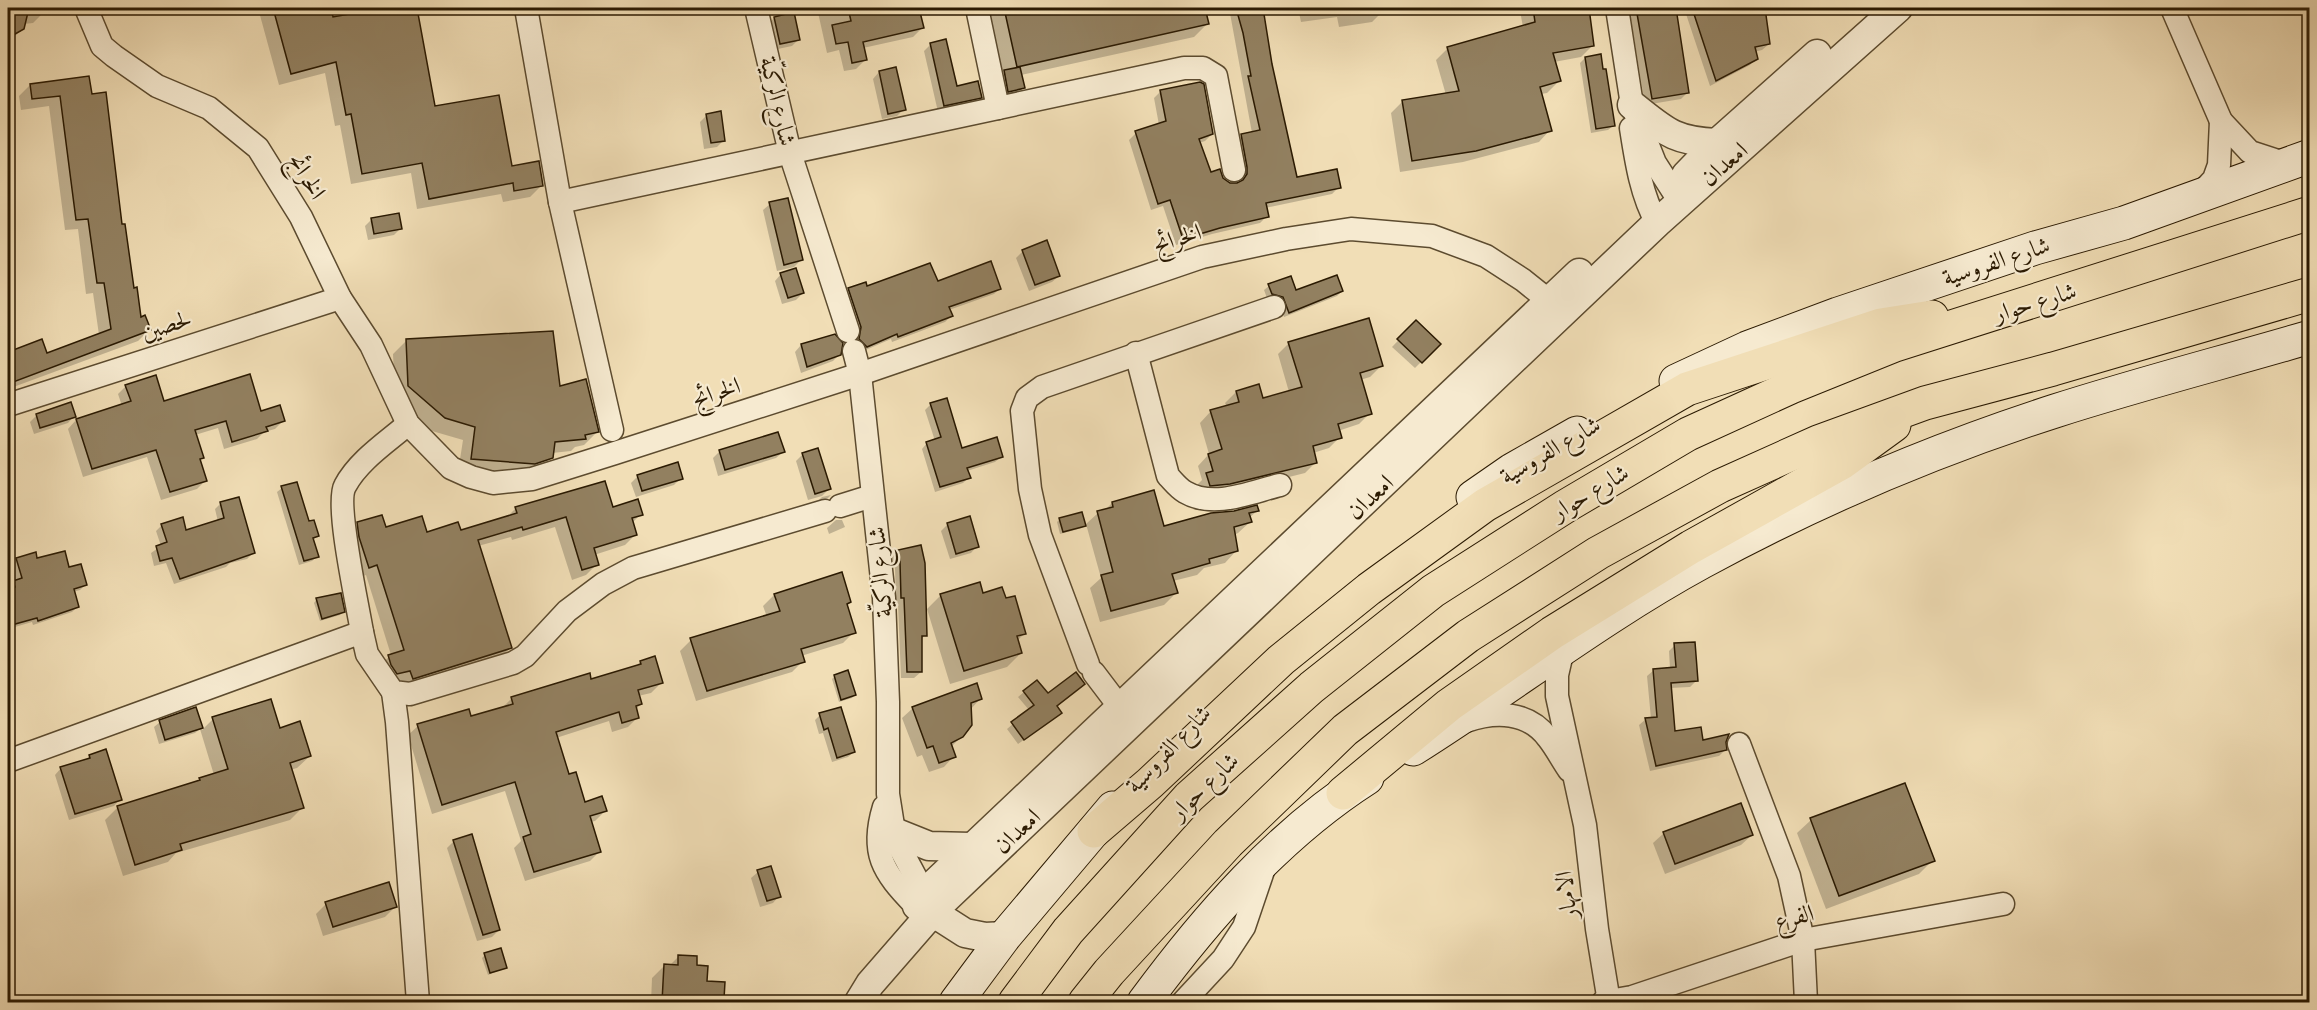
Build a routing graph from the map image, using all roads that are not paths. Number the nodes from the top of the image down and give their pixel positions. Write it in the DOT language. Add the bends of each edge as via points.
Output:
graph roads {
  1 [pos="86,8"];
  2 [pos="526,8"];
  3 [pos="756,8"];
  4 [pos="977,8"];
  5 [pos="1617,8"];
  6 [pos="1871,8"];
  7 [pos="1898,8"];
  8 [pos="2172,8"];
  9 [pos="1632,105"];
  10 [pos="998,108"];
  11 [pos="2221,121"];
  12 [pos="1717,143"];
  13 [pos="790,153"];
  14 [pos="2298,160"];
  15 [pos="1234,170"];
  16 [pos="1676,196"];
  17 [pos="2198,196"];
  18 [pos="560,202"];
  19 [pos="2310,213"];
  20 [pos="1654,217"];
  21 [pos="2310,294"];
  22 [pos="340,297"];
  23 [pos="2043,300"];
  24 [pos="1274,307"];
  25 [pos="1555,307"];
  26 [pos="2310,337"];
  27 [pos="1136,353"];
  28 [pos="860,374"];
  29 [pos="1925,403"];
  30 [pos="8,405"];
  31 [pos="408,424"];
  32 [pos="612,430"];
  33 [pos="1280,484"];
  34 [pos="872,496"];
  35 [pos="362,632"];
  36 [pos="1563,650"];
  37 [pos="393,692"];
  38 [pos="1119,706"];
  39 [pos="1445,729"];
  40 [pos="1739,744"];
  41 [pos="8,761"];
  42 [pos="1576,781"];
  43 [pos="1343,793"];
  44 [pos="888,794"];
  45 [pos="1094,831"];
  46 [pos="894,832"];
  47 [pos="970,847"];
  48 [pos="1266,860"];
  49 [pos="2003,904"];
  50 [pos="929,907"];
  51 [pos="965,933"];
  52 [pos="1005,936"];
  53 [pos="1803,940"];
  54 [pos="976,973"];
  55 [pos="418,1002"];
  56 [pos="840,1002"];
  57 [pos="859,1002"];
  58 [pos="956,1002"];
  59 [pos="1015,1002"];
  60 [pos="1086,1002"];
  61 [pos="1144,1002"];
  62 [pos="1183,1002"];
  63 [pos="1607,1002"];
  64 [pos="1806,1002"];
  1 -- 22 [label="street, الخرائج" via="102,46 114,56 157,86 209,108 258,148 301,217"];
  2 -- 18 [label="street"];
  3 -- 13 [label="street, شارع الركيّة"];
  4 -- 10 [label="street"];
  5 -- 9 [label="street"];
  6 -- 12 [label="street, امعدان"];
  7 -- 16 [label="street, امعدان"];
  8 -- 11 [label="street"];
  9 -- 12 [label="street" via="1674,137"];
  9 -- 16 [label="street" via="1655,163"];
  9 -- 20 [label="street" via="1633,142"];
  10 -- 13 [label="street"];
  10 -- 15 [label="street" via="1184,68 1203,68 1216,76"];
  11 -- 14 [label="street" via="2250,152"];
  11 -- 17 [label="street" via="2214,179"];
  12 -- 16 [label="street, امعدان"];
  13 -- 18 [label="street"];
  13 -- 28 [label="street, شارع الركيّة"];
  14 -- 17 [label="main road, شارع الفروسية"];
  16 -- 20 [label="street, امعدان"];
  17 -- 45 [label="main road, شارع الفروسية" via="1934,281 1747,348 1617,411 1512,470 1282,639 1142,773"];
  18 -- 32 [label="street"];
  19 -- 23 [label="highway, شارع حوار"];
  20 -- 25 [label="street, امعدان"];
  21 -- 29 [label="highway"];
  22 -- 30 [label="street, لحصين"];
  22 -- 31 [label="street, الخرائج" via="371,345"];
  23 -- 45 [label="highway" via="1881,325 1687,389 1485,505 1369,589 1281,660"];
  23 -- 59 [label="highway, شارع حوار" via="1895,345 1688,434 1433,591 1312,687 1189,797 1068,931"];
  24 -- 27 [label="street"];
  25 -- 28 [label="street, الخرائج" via="1486,256 1432,236 1351,229 1202,257"];
  25 -- 38 [label="street, امعدان"];
  25 -- 50 [label="street, امعدان"];
  26 -- 36 [label="main road" via="2055,411 1930,455 1801,512 1704,561 1640,597"];
  27 -- 33 [label="street" via="1168,476 1177,485 1185,492 1218,500"];
  27 -- 38 [label="street" via="1042,387 1027,398 1022,411 1030,489 1040,535 1091,668"];
  28 -- 31 [label="street, الخرائج" via="532,479 493,483 471,477 451,468"];
  28 -- 34 [label="street, شارع الركيّة"];
  29 -- 43 [label="highway" via="1843,462 1690,547 1552,633 1449,705"];
  29 -- 60 [label="highway" via="1818,442 1720,486 1598,553 1468,636 1345,730 1228,843"];
  31 -- 35 [label="street" via="364,462 344,487 343,513"];
  34 -- 37 [label="street" via="633,568 567,611 525,656 513,663 410,694"];
  34 -- 44 [label="street, شارع الركيّة" via="884,598"];
  35 -- 37 [label="street" via="367,654"];
  35 -- 41 [label="street"];
  36 -- 39 [label="main road"];
  36 -- 42 [label="street, الامهار" via="1557,696"];
  37 -- 55 [label="street"];
  38 -- 47 [label="street, امعدان"];
  39 -- 42 [label="street, الامهار" via="1487,716 1526,719 1548,737"];
  39 -- 43 [label="main road"];
  40 -- 53 [label="street" via="1790,876"];
  42 -- 63 [label="street, الامهار"];
  43 -- 48 [label="main road"];
  44 -- 46 [label="street, شارع الركيّة"];
  44 -- 50 [label="street, شارع الركيّة" via="880,818 879,851 885,871"];
  45 -- 52 [label="main road, شارع الفروسية"];
  46 -- 47 [label="street" via="929,846"];
  46 -- 50 [label="street, شارع الركيّة"];
  47 -- 50 [label="street, امعدان"];
  48 -- 61 [label="main road" via="1179,955"];
  48 -- 62 [label="street" via="1244,927 1223,959"];
  49 -- 53 [label="street, الفرع"];
  50 -- 51 [label="street, شارع الركيّة"];
  50 -- 56 [label="street, امعدان" via="859,974"];
  50 -- 57 [label="street, امعدان"];
  51 -- 52 [label="street, شارع الركيّة"];
  51 -- 54 [label="street"];
  52 -- 54 [label="main road, شارع الفروسية"];
  53 -- 63 [label="street, الفرع"];
  53 -- 64 [label="street"];
  54 -- 58 [label="main road, شارع الفروسية"];
}
